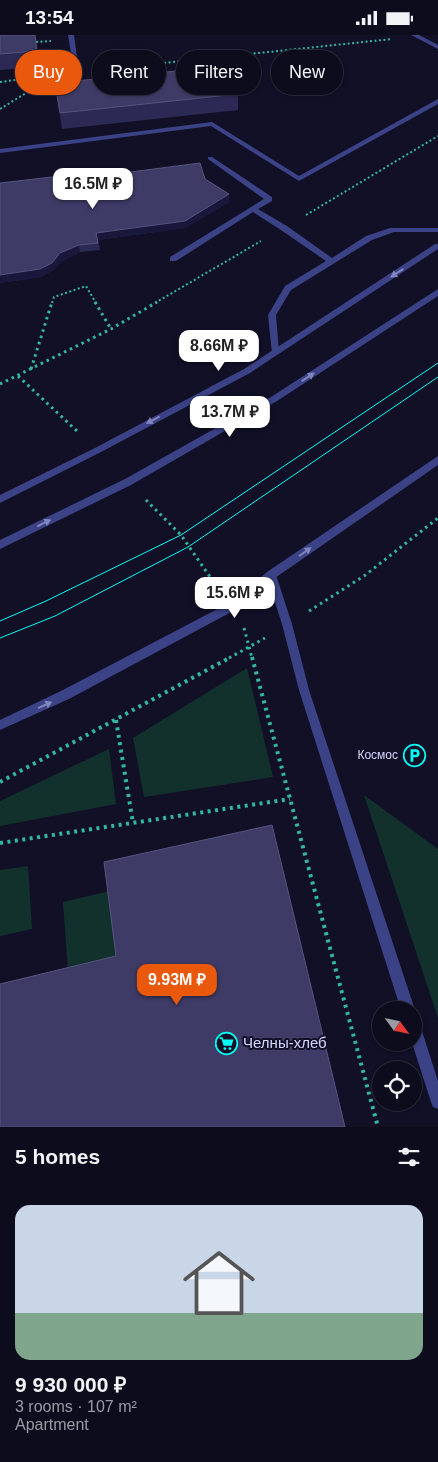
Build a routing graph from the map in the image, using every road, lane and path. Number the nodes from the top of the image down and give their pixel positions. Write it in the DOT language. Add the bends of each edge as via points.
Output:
graph roads {
  1 [pos="72,35"];
  2 [pos="415,36"];
  3 [pos="438,47"];
  4 [pos="74,50"];
  5 [pos="82,71"];
  6 [pos="0,82"];
  7 [pos="438,101"];
  8 [pos="0,109"];
  9 [pos="438,136"];
  10 [pos="0,151"];
  11 [pos="210,158"];
  12 [pos="253,209"];
  13 [pos="284,228"];
  14 [pos="438,230"];
  15 [pos="438,247"];
  16 [pos="173,259"];
  17 [pos="331,261"];
  18 [pos="438,292"];
  19 [pos="111,329"];
  20 [pos="275,352"];
  21 [pos="31,369"];
  22 [pos="18,376"];
  23 [pos="0,384"];
  24 [pos="78,432"];
  25 [pos="438,460"];
  26 [pos="142,496"];
  27 [pos="0,499"];
  28 [pos="438,518"];
  29 [pos="0,545"];
  30 [pos="271,575"];
  31 [pos="231,607"];
  32 [pos="288,624"];
  33 [pos="250,649"];
  34 [pos="116,720"];
  35 [pos="0,725"];
  36 [pos="0,782"];
  37 [pos="290,799"];
  38 [pos="133,823"];
  39 [pos="0,843"];
  40 [pos="405,1001"];
  41 [pos="421,1051"];
  42 [pos="438,1102"];
  43 [pos="378,1127"];
  1 -- 4 [label="street"];
  2 -- 3 [label="street"];
  2 -- 5 [label="path"];
  6 -- 8 [label="path" via="55,75"];
  7 -- 10 [label="street" via="300,179 212,125"];
  9 -- 13 [label="path"];
  11 -- 12 [label="street" via="269,199"];
  12 -- 13 [label="street"];
  12 -- 16 [label="street"];
  13 -- 17 [label="street"];
  13 -- 19 [label="path"];
  14 -- 17 [label="street" via="393,230 369,238"];
  15 -- 20 [label="street, one-way"];
  17 -- 20 [label="street" via="288,288 272,315"];
  29 -- 18 [label="street, one-way" via="128,482 274,399"];
  19 -- 21 [label="path"];
  19 -- 21 [label="path" via="86,286 54,297"];
  20 -- 27 [label="street, one-way" via="198,397"];
  21 -- 22 [label="path"];
  22 -- 23 [label="path"];
  22 -- 24 [label="path"];
  30 -- 25 [label="street, one-way"];
  26 -- 31 [label="path" via="181,535"];
  28 -- 32 [label="path" via="364,576"];
  30 -- 31 [label="street"];
  30 -- 32 [label="street"];
  31 -- 33 [label="path" via="242,620"];
  35 -- 31 [label="street, one-way" via="65,695"];
  32 -- 33 [label="path"];
  32 -- 40 [label="street" via="304,690"];
  33 -- 34 [label="path"];
  33 -- 37 [label="path"];
  34 -- 36 [label="path"];
  34 -- 38 [label="path"];
  37 -- 38 [label="path"];
  37 -- 43 [label="path"];
  38 -- 39 [label="path"];
  41 -- 42 [label="street"];
}
